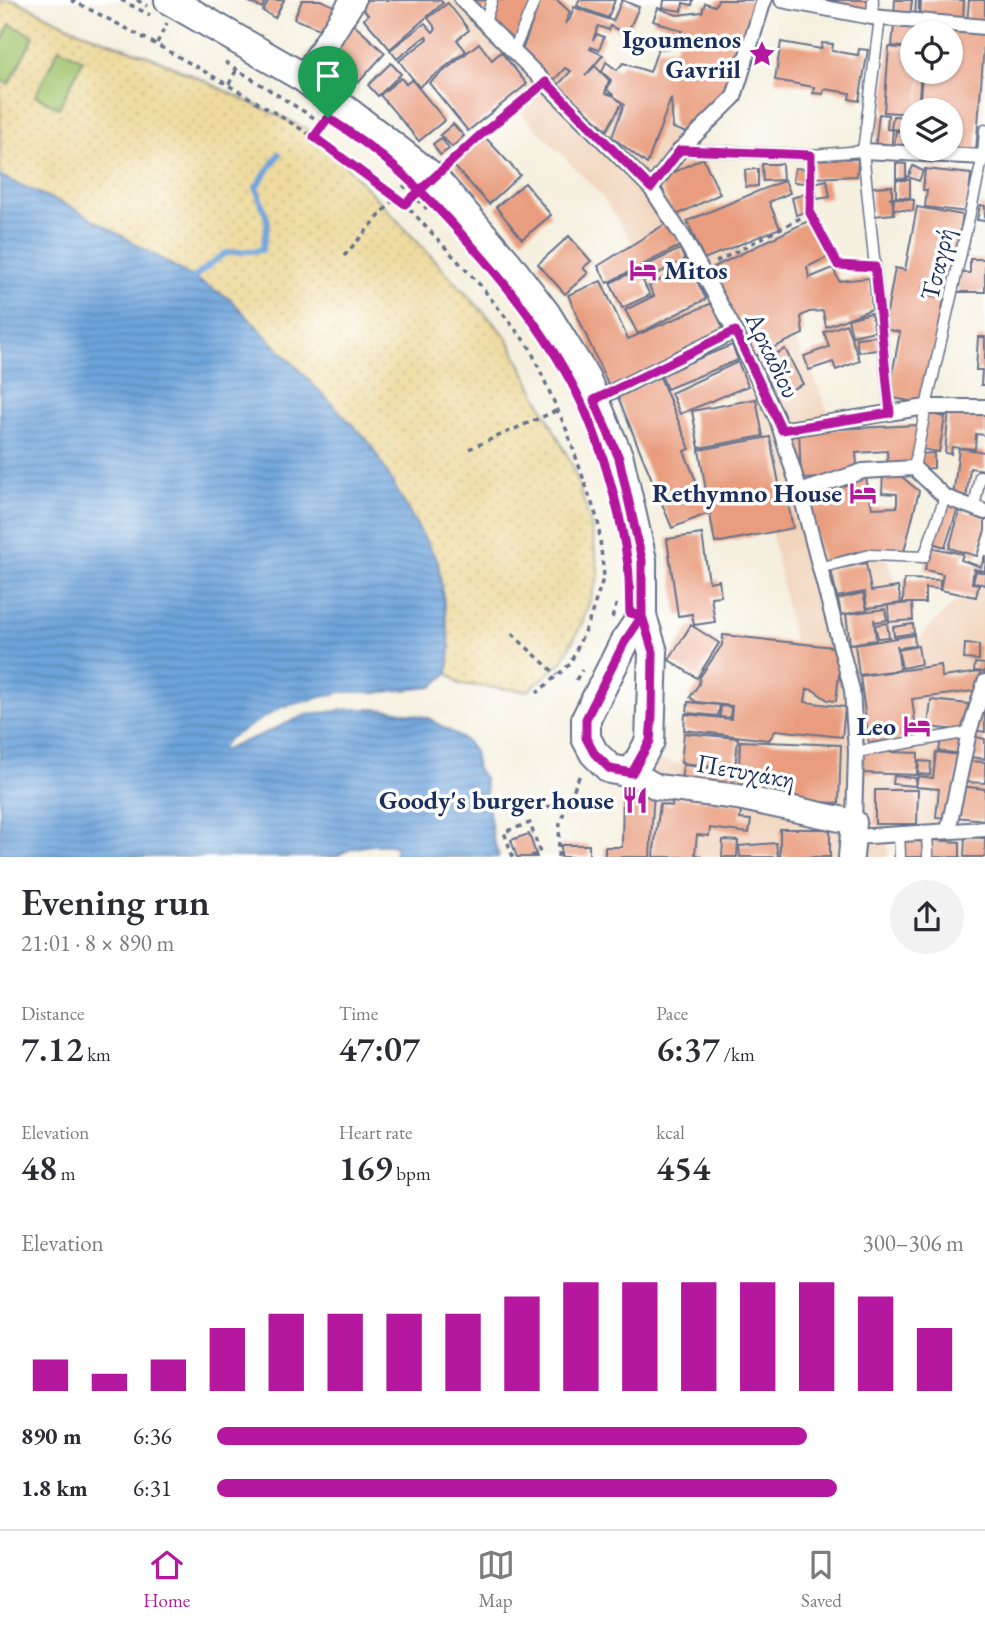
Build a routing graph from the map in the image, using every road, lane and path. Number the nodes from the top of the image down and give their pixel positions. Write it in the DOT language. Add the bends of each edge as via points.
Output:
graph roads {
  1 [pos="71,0"];
  2 [pos="121,0"];
  3 [pos="137,0"];
  4 [pos="353,0"];
  5 [pos="461,0"];
  6 [pos="492,0"];
  7 [pos="535,0"];
  8 [pos="764,0"];
  9 [pos="782,0"];
  10 [pos="873,0"];
  11 [pos="818,4"];
  12 [pos="163,12"];
  13 [pos="876,18"];
  14 [pos="485,22"];
  15 [pos="985,27"];
  16 [pos="157,43"];
  17 [pos="514,50"];
  18 [pos="228,56"];
  19 [pos="220,58"];
  20 [pos="546,82"];
  21 [pos="298,88"];
  22 [pos="328,118"];
  23 [pos="985,130"];
  24 [pos="334,131"];
  25 [pos="314,137"];
  26 [pos="680,150"];
  27 [pos="863,151"];
  28 [pos="811,155"];
  29 [pos="984,157"];
  30 [pos="434,178"];
  31 [pos="401,184"];
  32 [pos="651,188"];
  33 [pos="396,197"];
  34 [pos="405,204"];
  35 [pos="428,209"];
  36 [pos="810,213"];
  37 [pos="344,256"];
  38 [pos="875,267"];
  39 [pos="701,270"];
  40 [pos="735,331"];
  41 [pos="594,400"];
  42 [pos="926,407"];
  43 [pos="985,407"];
  44 [pos="558,410"];
  45 [pos="890,413"];
  46 [pos="782,430"];
  47 [pos="469,449"];
  48 [pos="914,468"];
  49 [pos="980,476"];
  50 [pos="800,492"];
  51 [pos="944,497"];
  52 [pos="979,510"];
  53 [pos="819,568"];
  54 [pos="619,594"];
  55 [pos="642,616"];
  56 [pos="609,626"];
  57 [pos="512,635"];
  58 [pos="583,670"];
  59 [pos="557,675"];
  60 [pos="576,680"];
  61 [pos="985,682"];
  62 [pos="537,693"];
  63 [pos="969,732"];
  64 [pos="856,752"];
  65 [pos="594,753"];
  66 [pos="632,773"];
  67 [pos="486,801"];
  68 [pos="565,808"];
  69 [pos="985,829"];
  70 [pos="927,831"];
  71 [pos="948,831"];
  72 [pos="899,833"];
  73 [pos="853,839"];
  74 [pos="513,857"];
  75 [pos="528,857"];
  76 [pos="558,857"];
  77 [pos="900,857"];
  78 [pos="928,857"];
  1 -- 16 [label="path"];
  2 -- 12 [label="path"];
  3 -- 12 [label="path"];
  4 -- 21 [label="street"];
  5 -- 14 [label="street, Αρκαδίου"];
  6 -- 14 [label="lane"];
  7 -- 17 [label="lane"];
  8 -- 26 [label="street" via="734,97"];
  9 -- 11 [label="street"];
  10 -- 13 [label="lane"];
  11 -- 13 [label="street"];
  12 -- 16 [label="path"];
  12 -- 21 [label="main road"];
  13 -- 15 [label="street"];
  13 -- 27 [label="lane"];
  14 -- 17 [label="street, Αρκαδίου"];
  16 -- 25 [label="path"];
  17 -- 20 [label="street, Αρκαδίου"];
  18 -- 21 [label="path"];
  19 -- 24 [label="path"];
  20 -- 30 [label="path"];
  20 -- 32 [label="street, Αρκαδίου"];
  21 -- 30 [label="main road"];
  22 -- 25 [label="path"];
  23 -- 29 [label="lane, Τσαγρή"];
  25 -- 33 [label="path"];
  26 -- 28 [label="lane"];
  26 -- 32 [label="street"];
  27 -- 28 [label="lane"];
  27 -- 29 [label="street"];
  27 -- 38 [label="lane"];
  28 -- 36 [label="path"];
  29 -- 42 [label="lane, Τσαγρή"];
  30 -- 34 [label="path"];
  30 -- 41 [label="main road" via="545,314 585,377"];
  31 -- 35 [label="path"];
  32 -- 39 [label="street, Αρκαδίου"];
  33 -- 34 [label="path"];
  33 -- 37 [label="path"];
  34 -- 44 [label="path" via="480,285 530,348"];
  36 -- 38 [label="path" via="838,265"];
  36 -- 39 [label="path"];
  38 -- 45 [label="lane"];
  39 -- 40 [label="street, Αρκαδίου"];
  40 -- 41 [label="street"];
  40 -- 46 [label="street, Αρκαδίου"];
  41 -- 55 [label="main road" via="619,458 642,560"];
  42 -- 43 [label="street"];
  42 -- 45 [label="street"];
  42 -- 48 [label="lane, Τσαγρή"];
  44 -- 47 [label="path"];
  44 -- 59 [label="path" via="598,521 604,576 570,664"];
  45 -- 46 [label="street"];
  46 -- 50 [label="street, Αρκαδίου"];
  48 -- 50 [label="street" via="863,471"];
  48 -- 51 [label="street"];
  49 -- 52 [label="lane"];
  50 -- 53 [label="street, Αρκαδίου"];
  51 -- 52 [label="street"];
  51 -- 53 [label="lane" via="924,557 870,555"];
  53 -- 64 [label="street, Αρκαδίου" via="852,690"];
  54 -- 56 [label="path"];
  55 -- 65 [label="main road" via="586,719 586,738"];
  55 -- 66 [label="main road" via="653,652 652,716 650,741"];
  57 -- 59 [label="path"];
  58 -- 60 [label="path"];
  59 -- 62 [label="path"];
  61 -- 63 [label="street"];
  63 -- 64 [label="lane"];
  63 -- 71 [label="street"];
  64 -- 73 [label="street, Αρκαδίου"];
  65 -- 66 [label="main road" via="610,769"];
  65 -- 68 [label="path"];
  66 -- 73 [label="street, Πετυχάκη" via="657,787 738,797"];
  67 -- 68 [label="path"];
  68 -- 76 [label="path" via="559,822"];
  69 -- 71 [label="street"];
  70 -- 71 [label="street"];
  70 -- 72 [label="street"];
  70 -- 78 [label="lane"];
  72 -- 73 [label="street"];
  72 -- 77 [label="lane"];
  74 -- 75 [label="path" via="504,832 530,823 540,853"];
}
